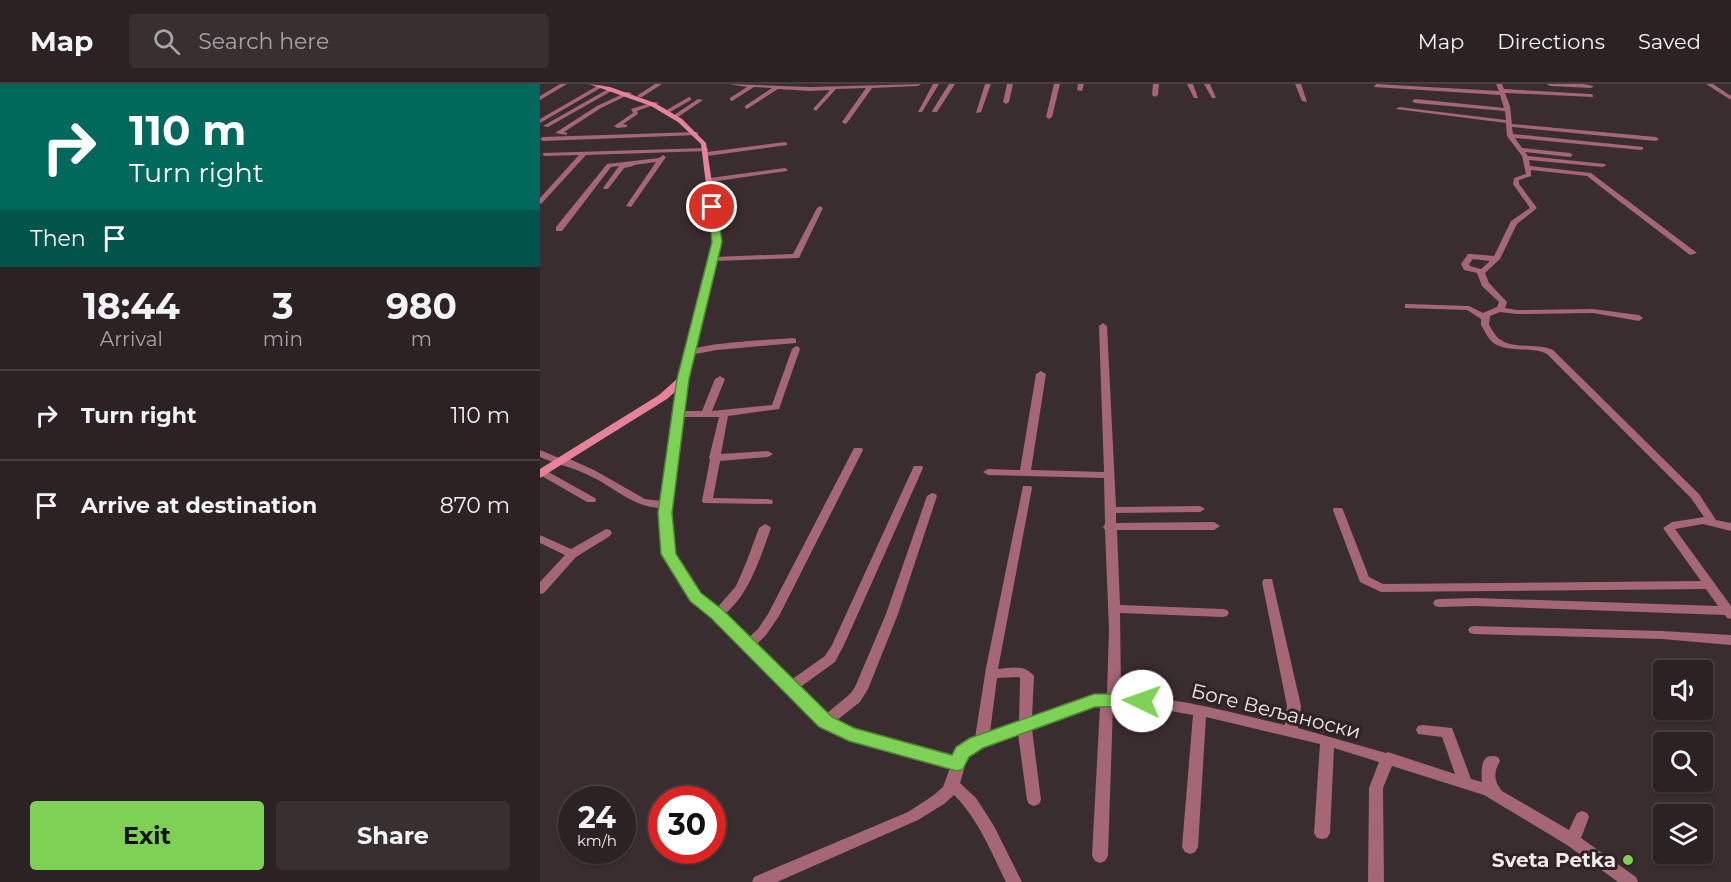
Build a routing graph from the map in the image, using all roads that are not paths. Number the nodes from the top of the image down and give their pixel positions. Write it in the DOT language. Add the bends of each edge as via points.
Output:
graph roads {
  1 [pos="564,84"];
  2 [pos="592,84"];
  3 [pos="659,84"];
  4 [pos="731,84"];
  5 [pos="918,84"];
  6 [pos="936,84"];
  7 [pos="952,84"];
  8 [pos="988,84"];
  9 [pos="1010,84"];
  10 [pos="1057,84"];
  11 [pos="1156,84"];
  12 [pos="1190,84"];
  13 [pos="1207,84"];
  14 [pos="1298,84"];
  15 [pos="1416,84"];
  16 [pos="1551,84"];
  17 [pos="1708,84"];
  18 [pos="601,86"];
  19 [pos="753,86"];
  20 [pos="1591,86"];
  21 [pos="837,87"];
  22 [pos="812,88"];
  23 [pos="868,88"];
  24 [pos="1377,88"];
  25 [pos="612,89"];
  26 [pos="779,90"];
  27 [pos="1572,90"];
  28 [pos="628,93"];
  29 [pos="1502,93"];
  30 [pos="1155,95"];
  31 [pos="640,96"];
  32 [pos="1591,96"];
  33 [pos="1196,97"];
  34 [pos="1214,97"];
  35 [pos="540,98"];
  36 [pos="1731,98"];
  37 [pos="689,99"];
  38 [pos="732,99"];
  39 [pos="700,100"];
  40 [pos="1305,101"];
  41 [pos="1415,101"];
  42 [pos="1006,102"];
  43 [pos="656,103"];
  44 [pos="747,107"];
  45 [pos="816,109"];
  46 [pos="1398,109"];
  47 [pos="668,111"];
  48 [pos="920,111"];
  49 [pos="935,111"];
  50 [pos="978,112"];
  51 [pos="676,116"];
  52 [pos="1049,117"];
  53 [pos="540,121"];
  54 [pos="845,122"];
  55 [pos="1508,124"];
  56 [pos="546,126"];
  57 [pos="625,126"];
  58 [pos="610,134"];
  59 [pos="696,134"];
  60 [pos="1510,136"];
  61 [pos="543,139"];
  62 [pos="1656,139"];
  63 [pos="785,144"];
  64 [pos="598,148"];
  65 [pos="1641,148"];
  66 [pos="706,149"];
  67 [pos="666,152"];
  68 [pos="584,153"];
  69 [pos="545,154"];
  70 [pos="1524,154"];
  71 [pos="1588,156"];
  72 [pos="661,160"];
  73 [pos="649,161"];
  74 [pos="1603,165"];
  75 [pos="1529,168"];
  76 [pos="785,170"];
  77 [pos="710,180"];
  78 [pos="606,188"];
  79 [pos="540,202"];
  80 [pos="628,206"];
  81 [pos="820,208"];
  82 [pos="559,229"];
  83 [pos="1693,253"];
  84 [pos="714,259"];
  85 [pos="1496,259"];
  86 [pos="1482,272"];
  87 [pos="1408,306"];
  88 [pos="1499,309"];
  89 [pos="1484,317"];
  90 [pos="1639,318"];
  91 [pos="1103,326"];
  92 [pos="690,352"];
  93 [pos="1041,374"];
  94 [pos="683,379"];
  95 [pos="720,379"];
  96 [pos="679,414"];
  97 [pos="706,414"];
  98 [pos="724,414"];
  99 [pos="858,450"];
  100 [pos="540,453"];
  101 [pos="768,454"];
  102 [pos="714,458"];
  103 [pos="562,461"];
  104 [pos="918,468"];
  105 [pos="988,472"];
  106 [pos="542,473"];
  107 [pos="1025,473"];
  108 [pos="1108,475"];
  109 [pos="1027,488"];
  110 [pos="932,496"];
  111 [pos="591,500"];
  112 [pos="768,502"];
  113 [pos="666,504"];
  114 [pos="1200,509"];
  115 [pos="1109,510"];
  116 [pos="1338,510"];
  117 [pos="1707,522"];
  118 [pos="1214,526"];
  119 [pos="1109,527"];
  120 [pos="765,528"];
  121 [pos="1731,528"];
  122 [pos="606,533"];
  123 [pos="540,538"];
  124 [pos="572,554"];
  125 [pos="1268,582"];
  126 [pos="1710,585"];
  127 [pos="540,590"];
  128 [pos="1445,605"];
  129 [pos="1113,609"];
  130 [pos="1223,613"];
  131 [pos="1730,613"];
  132 [pos="717,614"];
  133 [pos="1474,630"];
  134 [pos="1731,640"];
  135 [pos="747,646"];
  136 [pos="830,659"];
  137 [pos="820,673"];
  138 [pos="991,674"];
  139 [pos="790,687"];
  140 [pos="1111,700"];
  141 [pos="1200,711"];
  142 [pos="825,722"];
  143 [pos="1026,726"];
  144 [pos="1423,730"];
  145 [pos="1291,731"];
  146 [pos="982,740"];
  147 [pos="1327,741"];
  148 [pos="1388,758"];
  149 [pos="1493,761"];
  150 [pos="957,764"];
  151 [pos="1465,782"];
  152 [pos="952,784"];
  153 [pos="1496,794"];
  154 [pos="1034,800"];
  155 [pos="1582,818"];
  156 [pos="1322,833"];
  157 [pos="1572,840"];
  158 [pos="1190,847"];
  159 [pos="1100,856"];
  160 [pos="760,882"];
  161 [pos="1014,882"];
  162 [pos="1376,882"];
  163 [pos="1630,882"];
  1 -- 35 [label="street"];
  2 -- 18 [label="main road"];
  3 -- 31 [label="street"];
  4 -- 19 [label="street"];
  5 -- 23 [label="street"];
  6 -- 48 [label="street"];
  7 -- 49 [label="street"];
  8 -- 50 [label="street"];
  9 -- 42 [label="street"];
  10 -- 52 [label="street"];
  11 -- 30 [label="street"];
  12 -- 33 [label="street"];
  13 -- 34 [label="street"];
  14 -- 40 [label="street"];
  15 -- 29 [label="street"];
  16 -- 20 [label="street"];
  17 -- 36 [label="street"];
  18 -- 25 [label="main road"];
  18 -- 53 [label="street"];
  19 -- 26 [label="street"];
  19 -- 38 [label="street"];
  21 -- 22 [label="street"];
  21 -- 23 [label="street"];
  21 -- 45 [label="street"];
  22 -- 26 [label="street" via="799,94"];
  23 -- 54 [label="street"];
  24 -- 29 [label="street"];
  25 -- 28 [label="main road"];
  25 -- 56 [label="street"];
  26 -- 44 [label="street"];
  27 -- 29 [label="street"];
  28 -- 31 [label="main road"];
  28 -- 58 [label="street" via="558,133"];
  29 -- 32 [label="street"];
  29 -- 41 [label="street"];
  29 -- 55 [label="street"];
  31 -- 43 [label="main road"];
  37 -- 47 [label="street"];
  39 -- 51 [label="street"];
  43 -- 47 [label="main road"];
  43 -- 57 [label="street" via="633,110 636,113 617,126"];
  46 -- 55 [label="street"];
  47 -- 51 [label="main road"];
  51 -- 59 [label="main road"];
  55 -- 60 [label="street"];
  55 -- 62 [label="street"];
  59 -- 61 [label="street"];
  59 -- 66 [label="main road"];
  60 -- 65 [label="street"];
  60 -- 70 [label="street"];
  63 -- 66 [label="street"];
  64 -- 66 [label="street"];
  66 -- 67 [label="street"];
  66 -- 77 [label="main road"];
  67 -- 68 [label="street"];
  67 -- 72 [label="street"];
  68 -- 69 [label="street"];
  68 -- 79 [label="street"];
  70 -- 71 [label="street"];
  70 -- 74 [label="street"];
  70 -- 75 [label="street"];
  72 -- 73 [label="street"];
  72 -- 80 [label="street"];
  73 -- 78 [label="street" via="622,166"];
  73 -- 82 [label="street" via="609,165"];
  75 -- 83 [label="street" via="1589,174"];
  75 -- 85 [label="street" via="1529,175 1516,178 1515,182 1532,202 1533,210 1514,223"];
  76 -- 77 [label="street"];
  77 -- 84 [label="main road" via="717,242"];
  81 -- 84 [label="street" via="796,256"];
  84 -- 92 [label="main road"];
  85 -- 86 [label="street"];
  85 -- 86 [label="street" via="1471,256 1465,264 1467,268"];
  86 -- 88 [label="street" via="1485,284 1502,300"];
  87 -- 89 [label="street" via="1446,303 1469,308"];
  88 -- 89 [label="street"];
  88 -- 90 [label="street" via="1593,311"];
  89 -- 117 [label="street" via="1488,332 1497,342 1550,352 1695,496 1710,517"];
  91 -- 108 [label="street"];
  92 -- 94 [label="main road"];
  92 -- 98 [label="street" via="717,347 795,345 778,405"];
  93 -- 107 [label="street"];
  94 -- 96 [label="street"];
  94 -- 103 [label="main road" via="663,397"];
  95 -- 97 [label="street"];
  96 -- 97 [label="street"];
  96 -- 113 [label="street"];
  97 -- 98 [label="street"];
  98 -- 102 [label="street"];
  99 -- 135 [label="street" via="773,616"];
  100 -- 103 [label="street"];
  101 -- 102 [label="street"];
  102 -- 112 [label="street" via="707,501"];
  103 -- 106 [label="main road"];
  103 -- 113 [label="street" via="605,480 634,499 651,505"];
  104 -- 136 [label="street"];
  105 -- 107 [label="street"];
  106 -- 111 [label="street"];
  107 -- 108 [label="street"];
  108 -- 115 [label="street"];
  109 -- 138 [label="street"];
  110 -- 142 [label="street" via="892,614 861,689"];
  113 -- 132 [label="street" via="669,554 696,597"];
  114 -- 115 [label="street"];
  115 -- 119 [label="street"];
  116 -- 126 [label="street" via="1364,579 1381,588"];
  117 -- 121 [label="street"];
  117 -- 126 [label="street" via="1669,528"];
  118 -- 119 [label="street"];
  119 -- 129 [label="street"];
  120 -- 132 [label="street" via="737,593 728,607"];
  122 -- 124 [label="street"];
  123 -- 124 [label="street"];
  124 -- 127 [label="street"];
  125 -- 145 [label="street" via="1294,706"];
  126 -- 131 [label="street"];
  128 -- 131 [label="street"];
  129 -- 130 [label="street"];
  129 -- 140 [label="street"];
  132 -- 135 [label="street"];
  133 -- 134 [label="street"];
  135 -- 139 [label="street"];
  136 -- 137 [label="street"];
  136 -- 139 [label="street"];
  138 -- 143 [label="street" via="1020,672 1027,676"];
  138 -- 146 [label="street"];
  139 -- 142 [label="street"];
  140 -- 141 [label="street, Боге Вељаноски"];
  140 -- 143 [label="street, Боге Вељаноски" via="1094,701"];
  140 -- 159 [label="street"];
  141 -- 145 [label="street, Боге Вељаноски"];
  141 -- 158 [label="street"];
  142 -- 150 [label="street" via="849,734"];
  143 -- 146 [label="street, Боге Вељаноски"];
  143 -- 154 [label="street"];
  144 -- 151 [label="street" via="1447,732"];
  145 -- 147 [label="street, Боге Вељаноски"];
  146 -- 150 [label="street, Боге Вељаноски" via="962,752"];
  147 -- 148 [label="street, Боге Вељаноски"];
  147 -- 156 [label="street"];
  148 -- 151 [label="street, Боге Вељаноски"];
  148 -- 162 [label="street" via="1376,788"];
  149 -- 153 [label="street" via="1488,767 1490,787"];
  150 -- 152 [label="street, Боге Вељаноски"];
  151 -- 153 [label="street, Боге Вељаноски"];
  152 -- 160 [label="street" via="943,796 913,816"];
  152 -- 161 [label="street" via="970,802"];
  153 -- 157 [label="street, Боге Вељаноски"];
  155 -- 157 [label="street"];
  157 -- 163 [label="street, Боге Вељаноски"];
}
